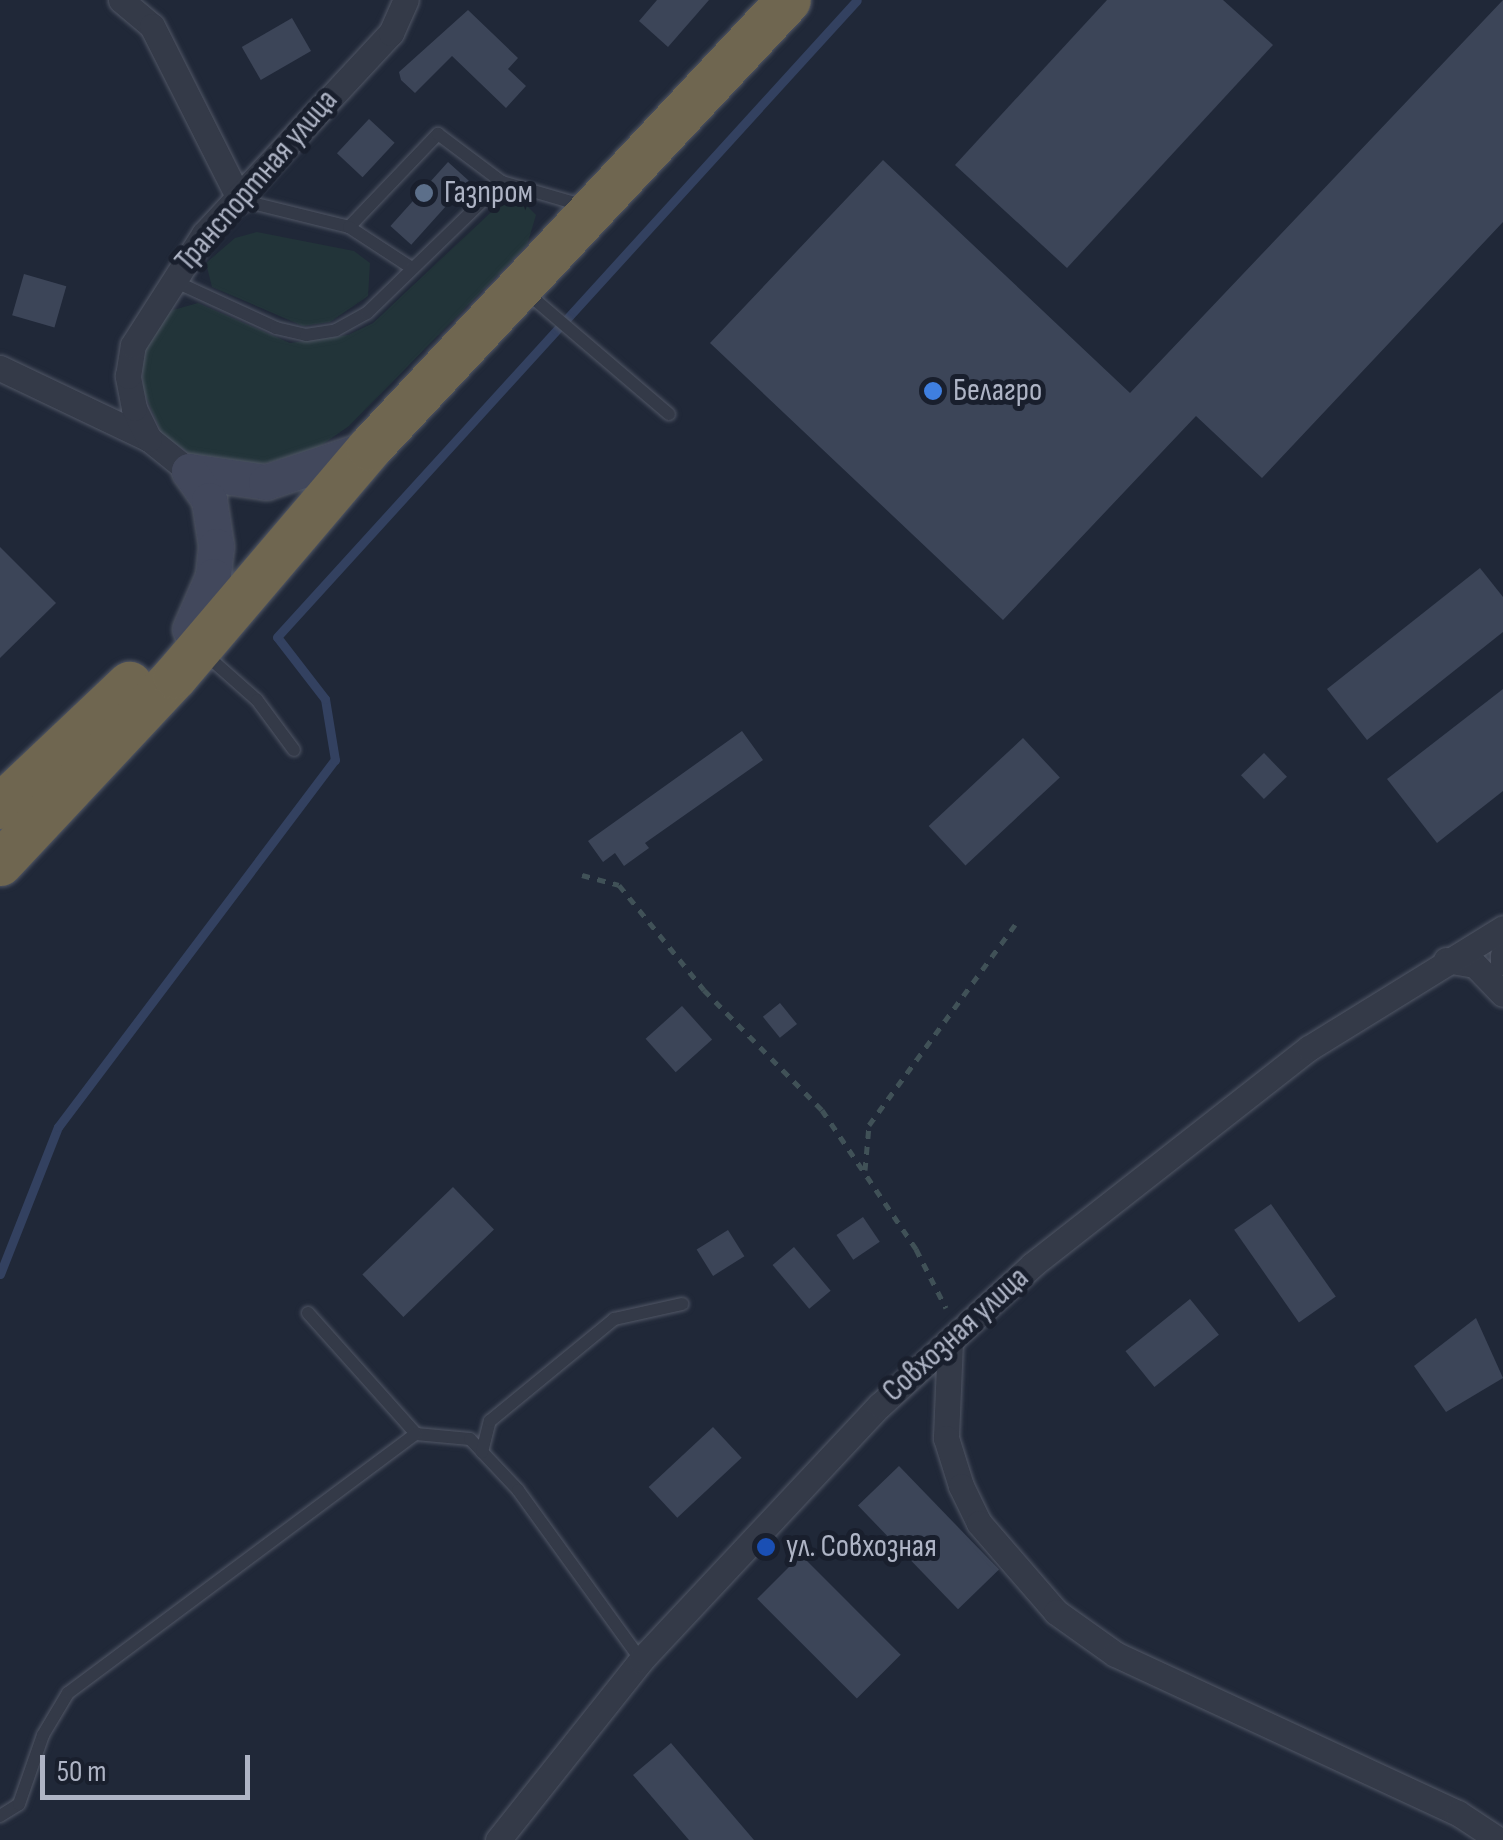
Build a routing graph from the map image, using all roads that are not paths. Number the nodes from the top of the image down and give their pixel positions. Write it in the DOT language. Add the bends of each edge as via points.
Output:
graph roads {
  1 [pos="121,0"];
  2 [pos="406,0"];
  3 [pos="788,0"];
  4 [pos="502,182"];
  5 [pos="240,200"];
  6 [pos="593,208"];
  7 [pos="350,227"];
  8 [pos="412,268"];
  9 [pos="171,280"];
  10 [pos="520,287"];
  11 [pos="0,368"];
  12 [pos="669,414"];
  13 [pos="149,439"];
  14 [pos="369,448"];
  15 [pos="189,471"];
  16 [pos="194,638"];
  17 [pos="294,750"];
  18 [pos="0,806"];
  19 [pos="0,862"];
  20 [pos="1503,928"];
  21 [pos="1446,960"];
  22 [pos="1503,994"];
  23 [pos="682,1304"];
  24 [pos="308,1313"];
  25 [pos="950,1340"];
  26 [pos="416,1434"];
  27 [pos="482,1452"];
  28 [pos="640,1660"];
  29 [pos="0,1816"];
  30 [pos="498,1840"];
  31 [pos="1500,1840"];
  1 -- 5 [label="street" via="152,26"];
  2 -- 5 [label="street, Транспортная улица" via="391,34"];
  3 -- 6 [label="highway"];
  4 -- 6 [label="lane"];
  4 -- 7 [label="lane" via="438,134"];
  4 -- 8 [label="lane"];
  5 -- 7 [label="lane"];
  5 -- 9 [label="street, Транспортная улица"];
  6 -- 10 [label="highway"];
  7 -- 8 [label="lane"];
  8 -- 9 [label="lane" via="367,314 306,336"];
  9 -- 13 [label="street, Транспортная улица" via="133,345 128,376"];
  10 -- 12 [label="lane"];
  10 -- 14 [label="highway"];
  11 -- 13 [label="street"];
  13 -- 15 [label="street"];
  14 -- 15 [label="street" via="266,482"];
  14 -- 16 [label="highway"];
  15 -- 16 [label="street" via="208,500 216,546"];
  16 -- 17 [label="lane" via="257,700"];
  16 -- 18 [label="highway"];
  16 -- 19 [label="highway"];
  20 -- 21 [label="street, Совхозная улица"];
  21 -- 22 [label="street" via="1475,965"];
  21 -- 25 [label="street, Совхозная улица" via="1309,1048 1032,1265"];
  23 -- 27 [label="lane" via="614,1319 490,1422"];
  24 -- 26 [label="lane"];
  25 -- 28 [label="street, Совхозная улица" via="880,1405"];
  25 -- 31 [label="street" via="946,1438 961,1486 979,1523 1056,1612 1115,1654 1458,1813"];
  26 -- 27 [label="lane" via="470,1438"];
  26 -- 29 [label="lane" via="68,1692 43,1735 19,1804"];
  27 -- 28 [label="lane" via="518,1490"];
  28 -- 30 [label="street, Совхозная улица"];
}
